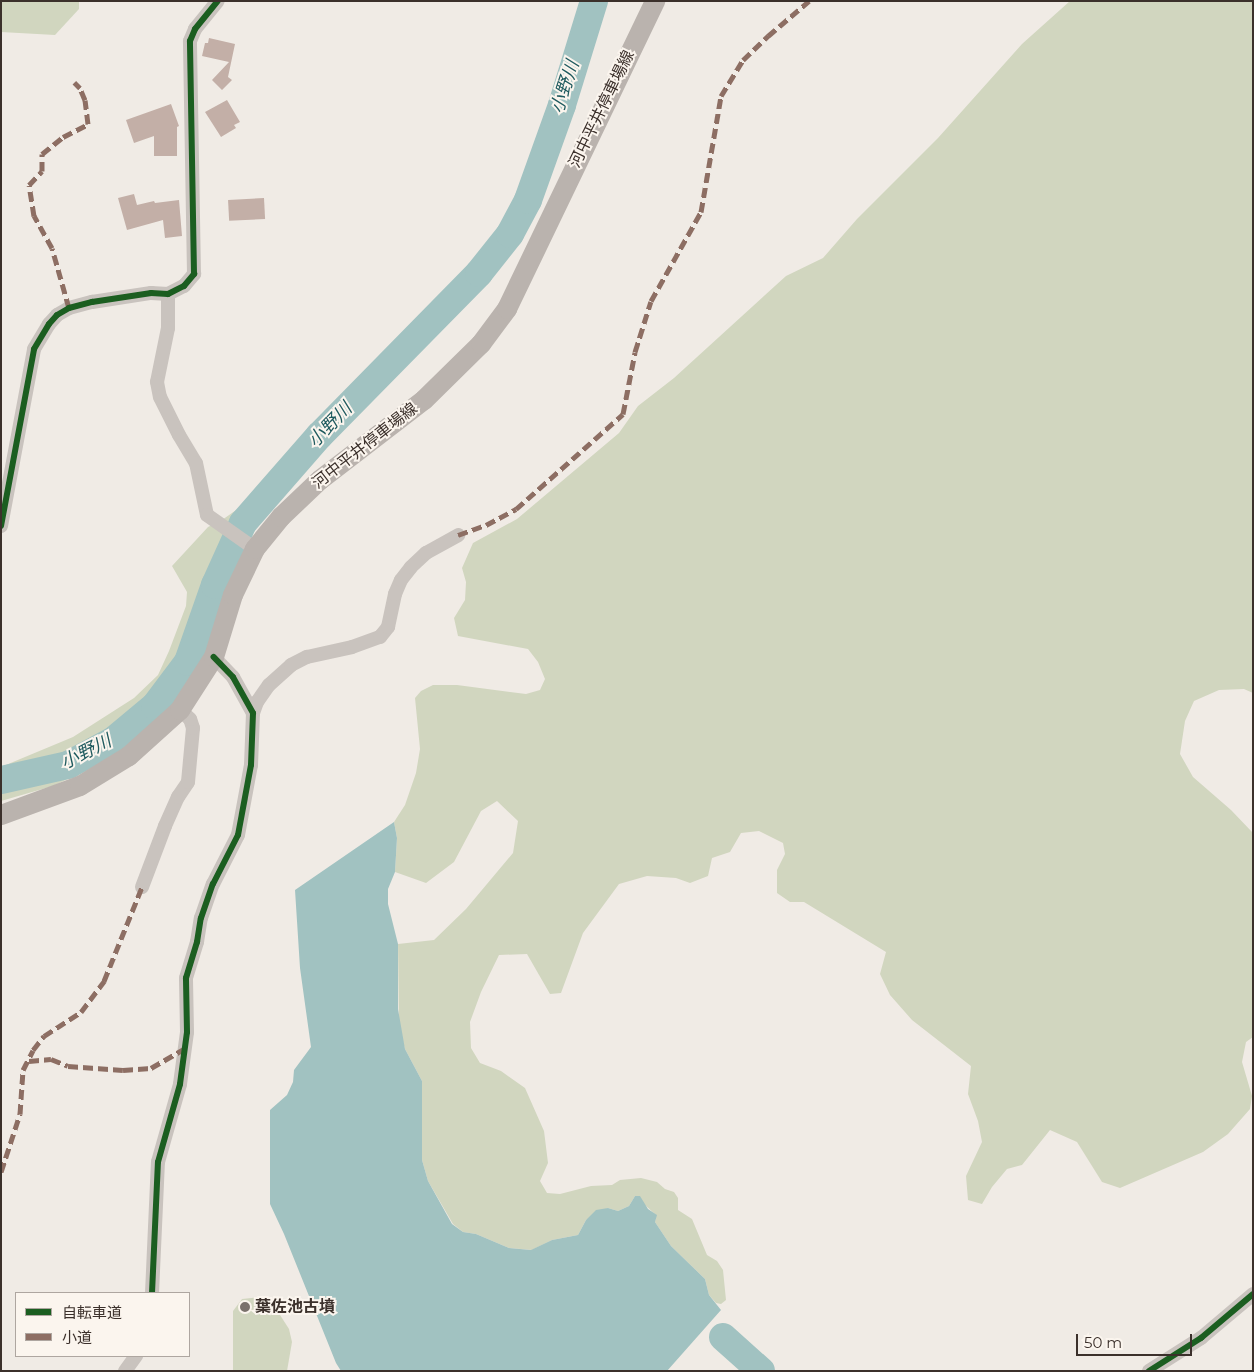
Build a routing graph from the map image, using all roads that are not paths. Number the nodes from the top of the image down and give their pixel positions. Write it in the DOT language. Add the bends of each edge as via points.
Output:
graph roads {
  1 [pos="218,1"];
  2 [pos="654,1"];
  3 [pos="168,294"];
  4 [pos="1,526"];
  5 [pos="458,536"];
  6 [pos="251,546"];
  7 [pos="214,657"];
  8 [pos="180,710"];
  9 [pos="253,713"];
  10 [pos="1,815"];
  11 [pos="142,887"];
  12 [pos="152,1292"];
  13 [pos="1253,1294"];
  14 [pos="135,1357"];
  15 [pos="125,1371"];
  16 [pos="1149,1371"];
  1 -- 3 [label="street" via="195,29 190,41 194,274 184,286"];
  2 -- 6 [label="main road, 河中平井停車場線" via="507,309 481,344 424,400 320,480"];
  3 -- 4 [label="street" via="141,294 69,308 57,315 40,336 34,349"];
  3 -- 6 [label="street" via="169,319 158,374 160,397 196,463 207,515"];
  5 -- 9 [label="street" via="426,553 411,567 401,580 388,627 380,637 307,657 292,665 269,685"];
  6 -- 7 [label="main road, 河中平井停車場線"];
  7 -- 8 [label="main road, 河中平井停車場線"];
  7 -- 9 [label="street" via="234,677"];
  8 -- 10 [label="main road, 河中平井停車場線" via="129,756 80,786"];
  8 -- 11 [label="street" via="190,719 193,728 188,782 165,826"];
  9 -- 12 [label="street" via="251,765 238,835 213,884 186,978 187,1032 180,1084 158,1162"];
  13 -- 16 [label="street" via="1201,1338"];
  14 -- 15 [label="street"];
}
